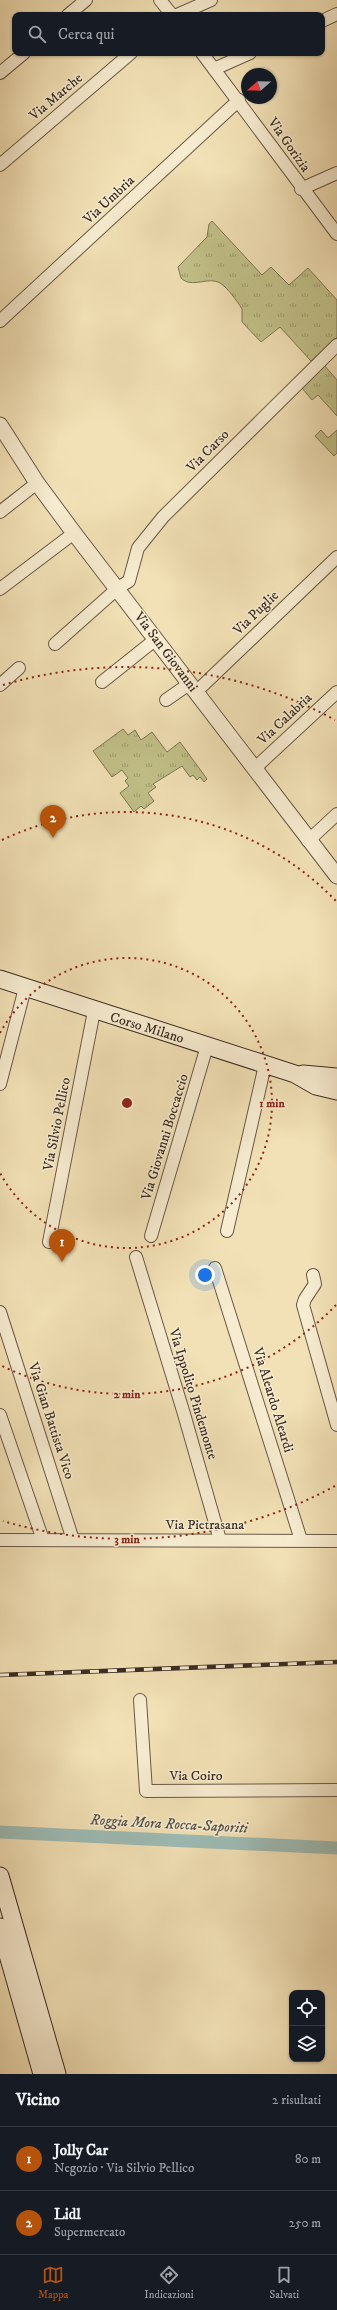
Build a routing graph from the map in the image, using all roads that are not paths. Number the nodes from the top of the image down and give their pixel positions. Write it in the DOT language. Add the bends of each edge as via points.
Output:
graph roads {
  1 [pos="86,0"];
  2 [pos="160,0"];
  3 [pos="211,0"];
  4 [pos="72,12"];
  5 [pos="170,12"];
  6 [pos="184,12"];
  7 [pos="337,14"];
  8 [pos="325,20"];
  9 [pos="20,56"];
  10 [pos="127,56"];
  11 [pos="204,56"];
  12 [pos="243,56"];
  13 [pos="214,69"];
  14 [pos="0,73"];
  15 [pos="239,100"];
  16 [pos="0,165"];
  17 [pos="337,173"];
  18 [pos="301,189"];
  19 [pos="337,234"];
  20 [pos="0,321"];
  21 [pos="337,346"];
  22 [pos="0,425"];
  23 [pos="37,483"];
  24 [pos="0,512"];
  25 [pos="74,533"];
  26 [pos="337,557"];
  27 [pos="118,588"];
  28 [pos="0,589"];
  29 [pos="156,639"];
  30 [pos="55,644"];
  31 [pos="19,668"];
  32 [pos="102,682"];
  33 [pos="0,685"];
  34 [pos="192,688"];
  35 [pos="337,692"];
  36 [pos="166,700"];
  37 [pos="254,769"];
  38 [pos="337,814"];
  39 [pos="308,841"];
  40 [pos="337,876"];
  41 [pos="0,979"];
  42 [pos="25,988"];
  43 [pos="94,1011"];
  44 [pos="207,1046"];
  45 [pos="265,1064"];
  46 [pos="295,1074"];
  47 [pos="337,1077"];
  48 [pos="0,1084"];
  49 [pos="337,1091"];
  50 [pos="227,1231"];
  51 [pos="151,1236"];
  52 [pos="49,1242"];
  53 [pos="136,1258"];
  54 [pos="215,1268"];
  55 [pos="313,1275"];
  56 [pos="0,1312"];
  57 [pos="0,1415"];
  58 [pos="337,1425"];
  59 [pos="0,1540"];
  60 [pos="43,1540"];
  61 [pos="73,1540"];
  62 [pos="220,1540"];
  63 [pos="301,1540"];
  64 [pos="337,1541"];
  65 [pos="140,1700"];
  66 [pos="337,1790"];
  67 [pos="0,1876"];
  68 [pos="0,1927"];
  69 [pos="42,2074"];
  70 [pos="57,2074"];
  1 -- 4 [label="street"];
  2 -- 5 [label="street"];
  3 -- 6 [label="street"];
  7 -- 8 [label="street"];
  9 -- 14 [label="street"];
  10 -- 16 [label="street, Via Marche"];
  11 -- 13 [label="street, Via Gorizia"];
  12 -- 13 [label="street"];
  13 -- 15 [label="street, Via Gorizia"];
  15 -- 18 [label="street, Via Gorizia"];
  15 -- 20 [label="street, Via Umbria"];
  17 -- 18 [label="street"];
  18 -- 19 [label="street, Via Gorizia"];
  21 -- 27 [label="street, Via Carso" via="163,517 138,548 129,581"];
  22 -- 23 [label="street, Via San Giovanni"];
  23 -- 24 [label="street"];
  23 -- 25 [label="street, Via San Giovanni"];
  25 -- 27 [label="street, Via San Giovanni"];
  25 -- 28 [label="street"];
  26 -- 34 [label="street, Via Puglie"];
  27 -- 29 [label="street, Via San Giovanni"];
  27 -- 30 [label="street, Via Carso"];
  29 -- 32 [label="street"];
  29 -- 34 [label="street, Via San Giovanni"];
  31 -- 33 [label="street"];
  34 -- 36 [label="street, Via Puglie"];
  34 -- 37 [label="street, Via San Giovanni"];
  35 -- 37 [label="street, Via Calabria"];
  37 -- 39 [label="street, Via San Giovanni"];
  38 -- 39 [label="street"];
  39 -- 40 [label="street, Via San Giovanni"];
  41 -- 42 [label="main road, Corso Milano"];
  42 -- 43 [label="main road, Corso Milano"];
  42 -- 48 [label="street"];
  43 -- 44 [label="main road, Corso Milano"];
  43 -- 52 [label="street, Via Silvio Pellico"];
  44 -- 45 [label="main road, Corso Milano"];
  44 -- 51 [label="street, Via Giovanni Boccaccio"];
  45 -- 46 [label="main road, Corso Milano"];
  45 -- 50 [label="street"];
  46 -- 47 [label="main road, Corso Milano"];
  46 -- 49 [label="main road, Corso Milano" via="316,1086"];
  53 -- 62 [label="street, Via Ippolito Pindemonte"];
  54 -- 63 [label="street, Via Aleardo Aleardi"];
  55 -- 58 [label="street" via="315,1284 303,1306"];
  56 -- 61 [label="street, Via Gian Battista Vico"];
  57 -- 60 [label="street"];
  59 -- 60 [label="street, Via Pietrasana"];
  60 -- 61 [label="street, Via Pietrasana"];
  61 -- 62 [label="street, Via Pietrasana"];
  62 -- 63 [label="street, Via Pietrasana"];
  63 -- 64 [label="street, Via Pietrasana"];
  65 -- 66 [label="street, Via Coiro" via="146,1791"];
  67 -- 70 [label="main road"];
  68 -- 69 [label="main road"];
}
